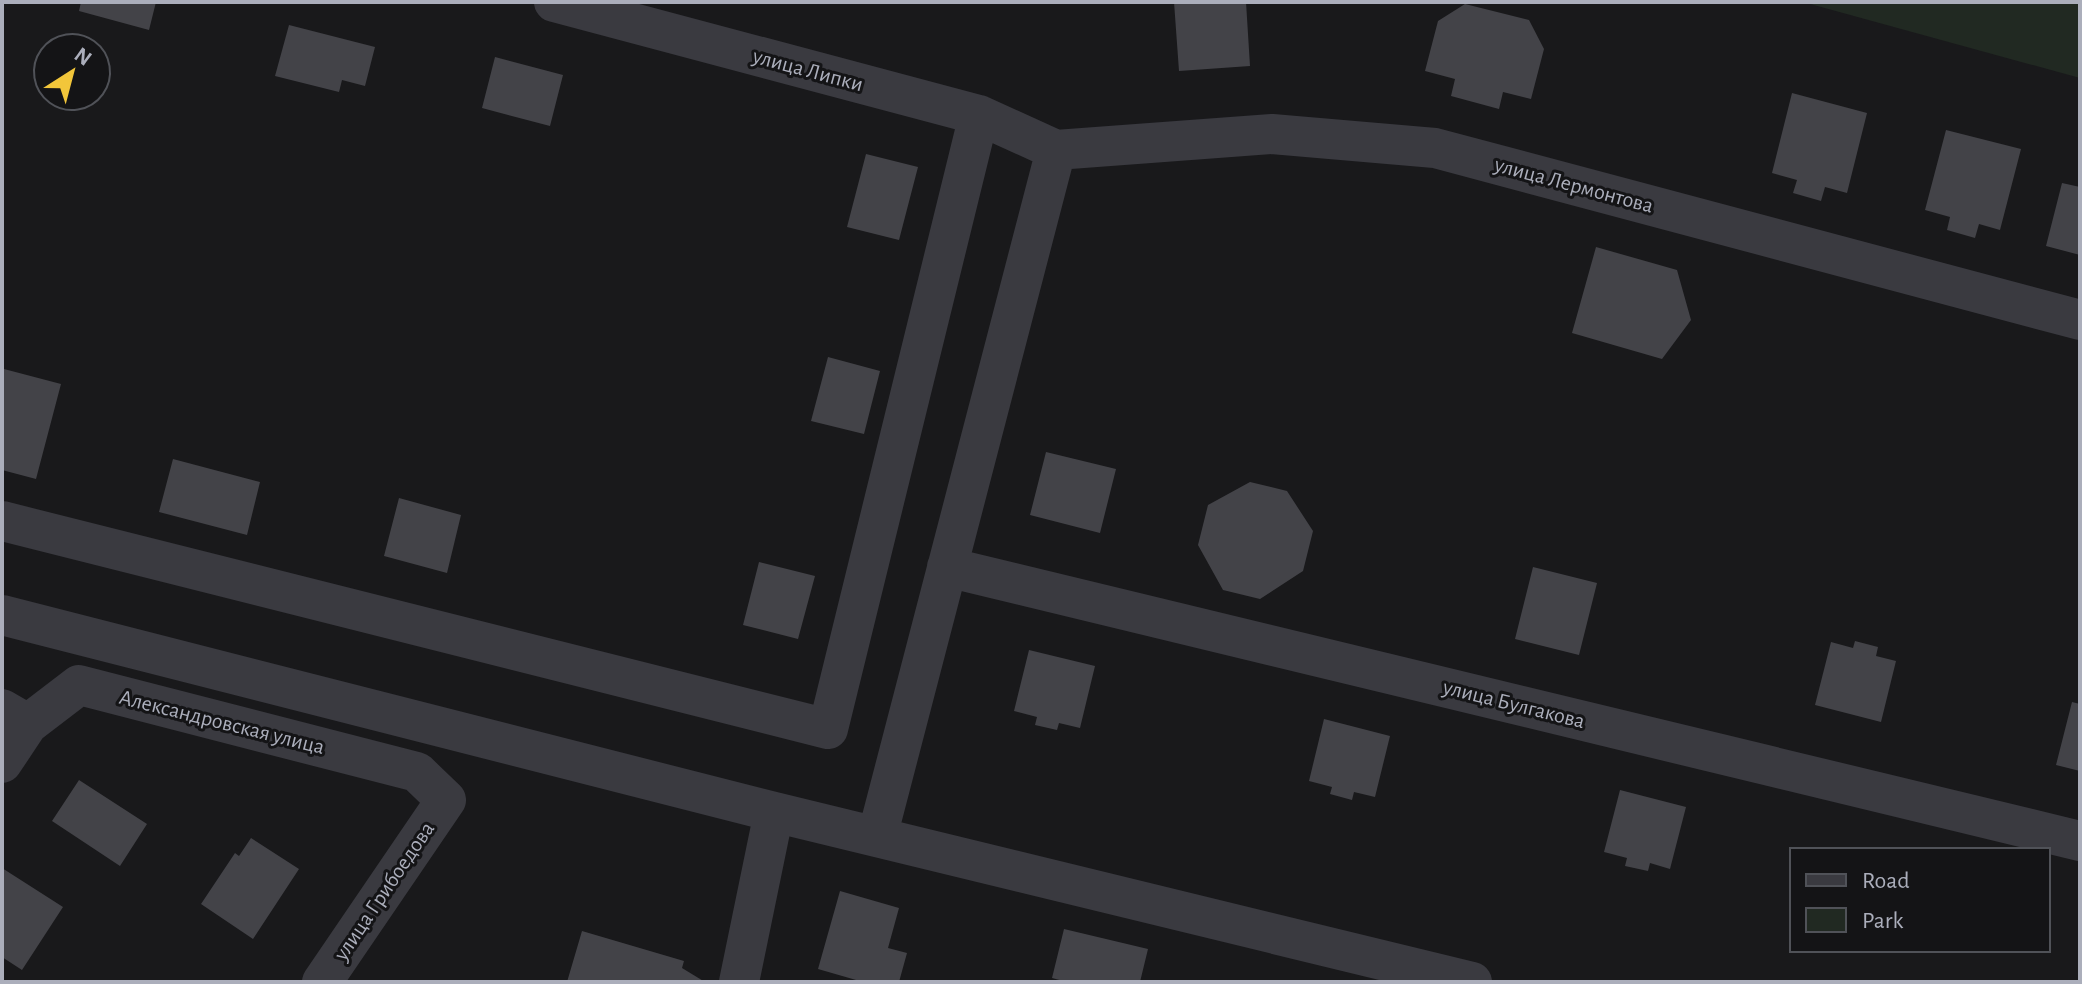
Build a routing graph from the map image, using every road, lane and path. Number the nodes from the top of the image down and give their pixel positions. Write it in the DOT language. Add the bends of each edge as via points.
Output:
graph roads {
  1 [pos="554,2"];
  2 [pos="979,115"];
  3 [pos="1056,150"];
  4 [pos="2080,320"];
  5 [pos="2,521"];
  6 [pos="947,567"];
  7 [pos="2,615"];
  8 [pos="15,717"];
  9 [pos="2,763"];
  10 [pos="446,800"];
  11 [pos="774,812"];
  12 [pos="877,837"];
  13 [pos="2080,841"];
  14 [pos="322,982"];
  15 [pos="739,982"];
  16 [pos="1472,982"];
  1 -- 2 [label="street, улица Липки"];
  2 -- 3 [label="street, улица Липки"];
  2 -- 5 [label="street" via="828,729"];
  3 -- 4 [label="street, улица Лермонтова" via="1272,134 1435,148"];
  3 -- 6 [label="street"];
  6 -- 12 [label="street"];
  6 -- 13 [label="street, улица Булгакова"];
  7 -- 11 [label="street"];
  8 -- 9 [label="street"];
  8 -- 10 [label="street, Александровская улица" via="79,685 417,772"];
  10 -- 14 [label="street, улица Грибоедова"];
  11 -- 12 [label="street"];
  11 -- 15 [label="street"];
  12 -- 16 [label="street"];
}
